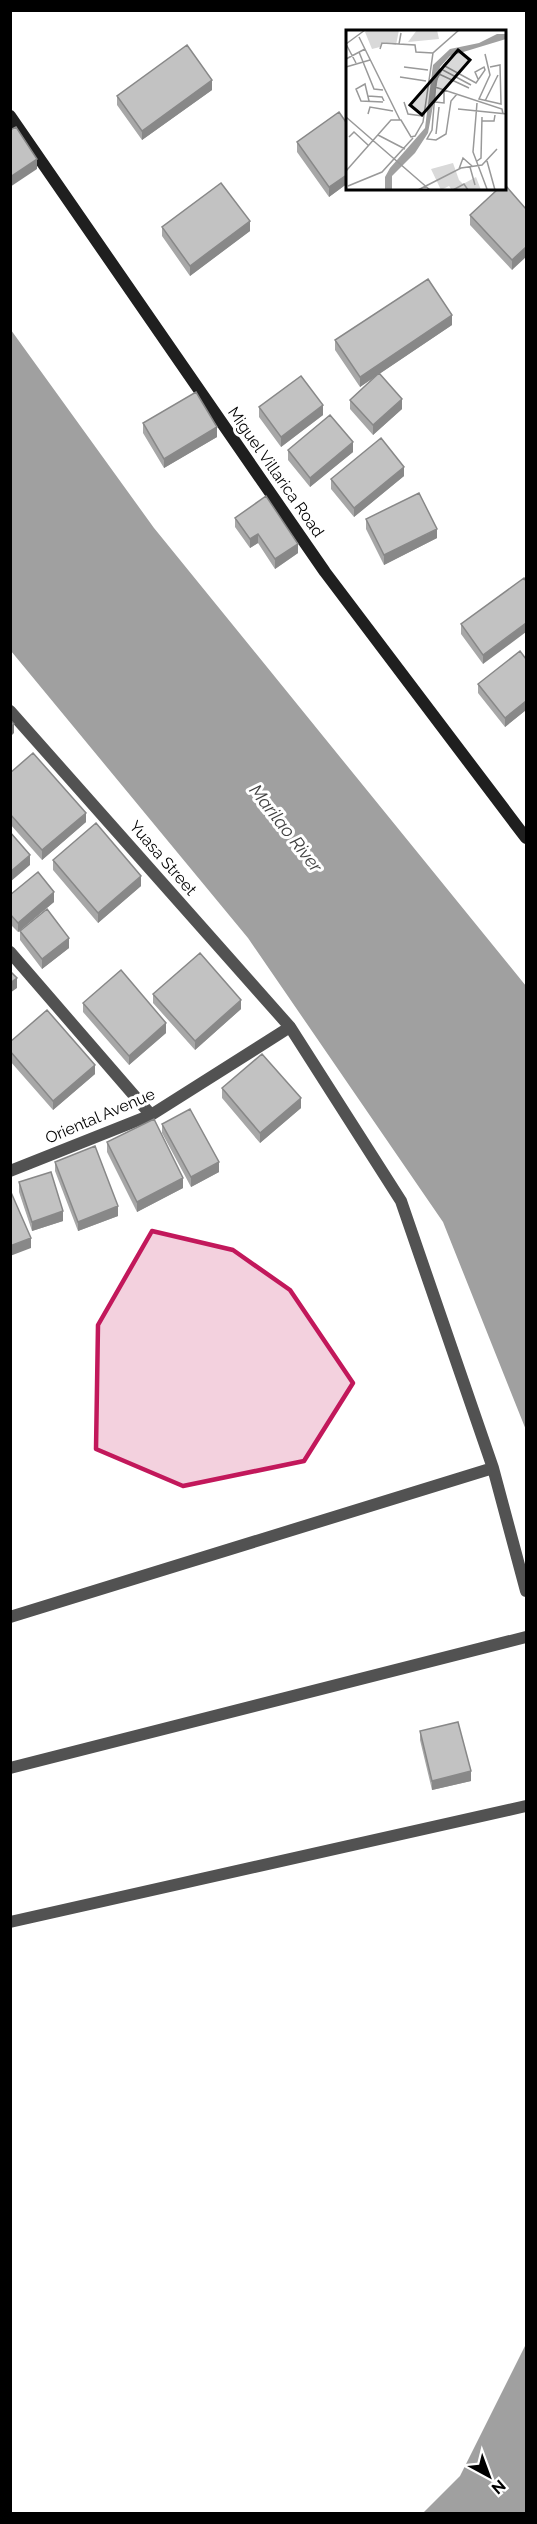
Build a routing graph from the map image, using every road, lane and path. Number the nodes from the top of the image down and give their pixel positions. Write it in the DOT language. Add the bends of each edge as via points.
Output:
graph roads {
  1 [pos="10,116"];
  2 [pos="10,711"];
  3 [pos="526,838"];
  4 [pos="10,952"];
  5 [pos="290,1027"];
  6 [pos="151,1115"];
  7 [pos="10,1171"];
  8 [pos="493,1468"];
  9 [pos="526,1591"];
  10 [pos="10,1617"];
  11 [pos="526,1637"];
  12 [pos="10,1768"];
  13 [pos="526,1806"];
  14 [pos="10,1922"];
  1 -- 3 [label="main road, Miguel Villarica Road" via="326,572"];
  2 -- 5 [label="street, Yuasa Street"];
  4 -- 6 [label="street"];
  5 -- 6 [label="street, Oriental Avenue"];
  5 -- 8 [label="street, Yuasa Street" via="401,1201"];
  6 -- 7 [label="street, Oriental Avenue"];
  8 -- 9 [label="street, Yuasa Street"];
  8 -- 10 [label="street"];
  11 -- 12 [label="street"];
  13 -- 14 [label="street"];
}
